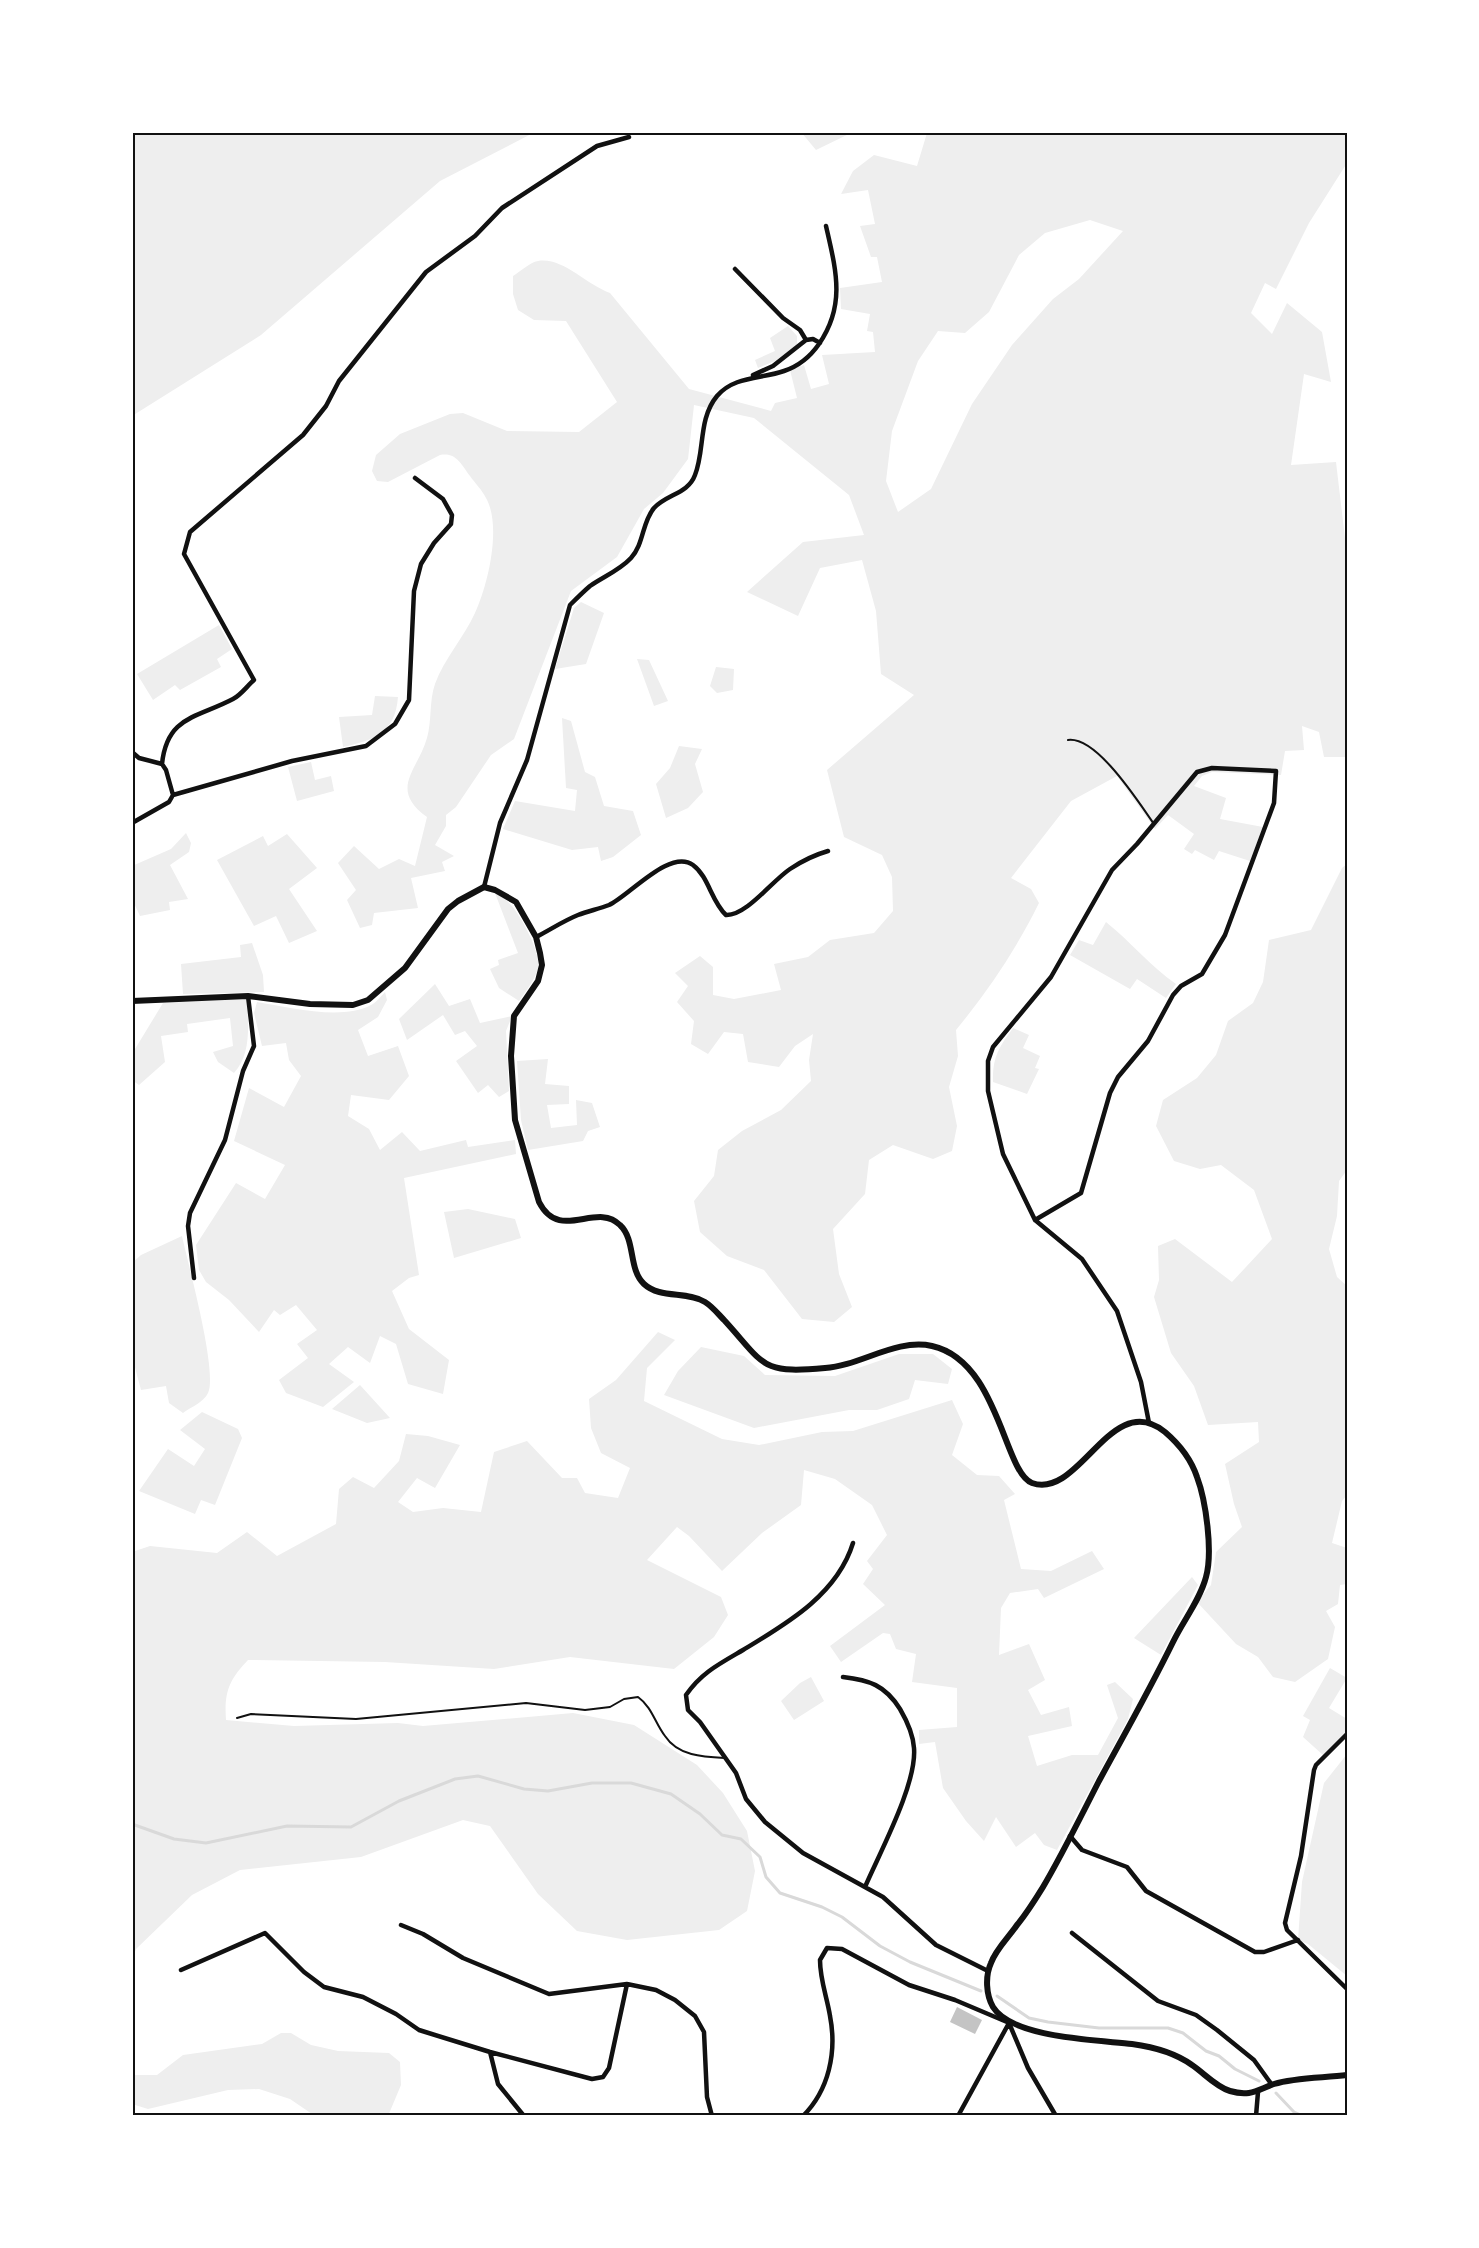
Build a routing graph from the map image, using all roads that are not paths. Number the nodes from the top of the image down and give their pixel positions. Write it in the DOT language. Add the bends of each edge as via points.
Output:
graph roads {
  1 [pos="629,137"];
  2 [pos="826,226"];
  3 [pos="735,269"];
  4 [pos="806,340"];
  5 [pos="820,343"];
  6 [pos="742,380"];
  7 [pos="415,478"];
  8 [pos="1068,740"];
  9 [pos="132,752"];
  10 [pos="162,764"];
  11 [pos="173,795"];
  12 [pos="132,823"];
  13 [pos="1154,824"];
  14 [pos="828,851"];
  15 [pos="484,887"];
  16 [pos="536,936"];
  17 [pos="248,996"];
  18 [pos="132,1001"];
  19 [pos="1035,1220"];
  20 [pos="194,1278"];
  21 [pos="1149,1423"];
  22 [pos="853,1543"];
  23 [pos="843,1677"];
  24 [pos="237,1718"];
  25 [pos="1347,1734"];
  26 [pos="725,1758"];
  27 [pos="1070,1836"];
  28 [pos="865,1887"];
  29 [pos="401,1925"];
  30 [pos="1072,1933"];
  31 [pos="1298,1940"];
  32 [pos="181,1970"];
  33 [pos="988,1971"];
  34 [pos="627,1984"];
  35 [pos="1347,1989"];
  36 [pos="1009,2023"];
  37 [pos="490,2052"];
  38 [pos="1347,2075"];
  39 [pos="1272,2085"];
  40 [pos="1258,2092"];
  41 [pos="524,2116"];
  42 [pos="712,2116"];
  43 [pos="803,2116"];
  44 [pos="958,2116"];
  45 [pos="1056,2116"];
  46 [pos="1256,2116"];
  1 -- 10 [label="street" via="597,146 502,208 475,236 426,272 339,381 326,406 303,435 190,532 184,554 254,680 236,698 179,725 168,736"];
  2 -- 5 [label="street" via="836,270 836,308"];
  3 -- 4 [label="street"];
  4 -- 5 [label="street"];
  4 -- 6 [label="street" via="773,366"];
  5 -- 6 [label="street" via="802,363 783,372"];
  6 -- 15 [label="street" via="726,387 708,412 696,474 688,488 655,508 631,557 588,587 570,605 527,760 500,823"];
  7 -- 11 [label="street" via="443,499 452,515 451,524 422,564 414,591 409,700 387,731 366,746 292,760"];
  8 -- 13 [label="lane" via="1077,740 1114,768"];
  9 -- 10 [label="street"];
  10 -- 11 [label="street"];
  11 -- 12 [label="street" via="169,802"];
  13 -- 19 [label="street" via="1112,870 1051,977 993,1047 988,1061 988,1091 1003,1154"];
  13 -- 19 [label="street" via="1202,769 1276,771 1274,803 1225,935 1202,974 1173,995 1157,1028 1118,1077 1081,1193"];
  14 -- 16 [label="street" via="789,870 746,908 732,915 721,911 708,884 692,864 679,861 659,869 610,904"];
  15 -- 16 [label="street" via="516,902"];
  15 -- 17 [label="street" via="448,909 405,968 368,1000 338,1005"];
  16 -- 21 [label="street" via="542,965 538,981 514,1016 510,1056 515,1120 546,1214 560,1221 614,1220 626,1232 643,1284 710,1305 752,1355 768,1367 830,1368 909,1346 933,1346 945,1352 978,1380 1003,1426 1015,1462 1031,1483 1061,1479 1124,1426"];
  17 -- 18 [label="street"];
  17 -- 20 [label="street" via="254,1046 243,1071 225,1140 190,1213"];
  19 -- 21 [label="street" via="1082,1259 1117,1311 1141,1382"];
  21 -- 27 [label="street" via="1183,1450 1198,1478 1209,1561 1207,1574 1159,1673"];
  22 -- 26 [label="street" via="847,1561 798,1616 698,1678 686,1695 688,1710"];
  23 -- 28 [label="street" via="869,1680 894,1700 909,1724 914,1748 913,1769"];
  24 -- 26 [label="lane" via="251,1714 356,1719 526,1703 585,1710 610,1707 638,1697 674,1746 686,1753"];
  25 -- 31 [label="street" via="1316,1765 1312,1777 1301,1856 1285,1923"];
  26 -- 28 [label="street" via="746,1799 765,1822 803,1853"];
  27 -- 31 [label="street" via="1082,1850 1127,1867 1146,1891 1255,1952"];
  27 -- 33 [label="street" via="1044,1885 991,1959"];
  28 -- 33 [label="street" via="883,1897 936,1945"];
  29 -- 34 [label="street" via="463,1958 549,1994"];
  30 -- 39 [label="street" via="1158,2001 1196,2016 1230,2041 1254,2060"];
  31 -- 35 [label="street"];
  32 -- 37 [label="street" via="265,1933 324,1987 363,1997 419,2030"];
  33 -- 36 [label="street" via="990,2003"];
  34 -- 37 [label="street" via="609,2068 603,2077 592,2079"];
  34 -- 42 [label="street" via="656,1990 675,2000 701,2024"];
  36 -- 40 [label="street" via="1067,2037 1164,2050 1230,2091"];
  36 -- 43 [label="street" via="909,1985 842,1949 827,1948 820,1960 831,2017 829,2071 822,2094"];
  36 -- 44 [label="street"];
  36 -- 45 [label="street" via="1028,2068"];
  37 -- 41 [label="street" via="498,2084"];
  38 -- 39 [label="street"];
  39 -- 40 [label="street"];
  40 -- 46 [label="street"];
}
